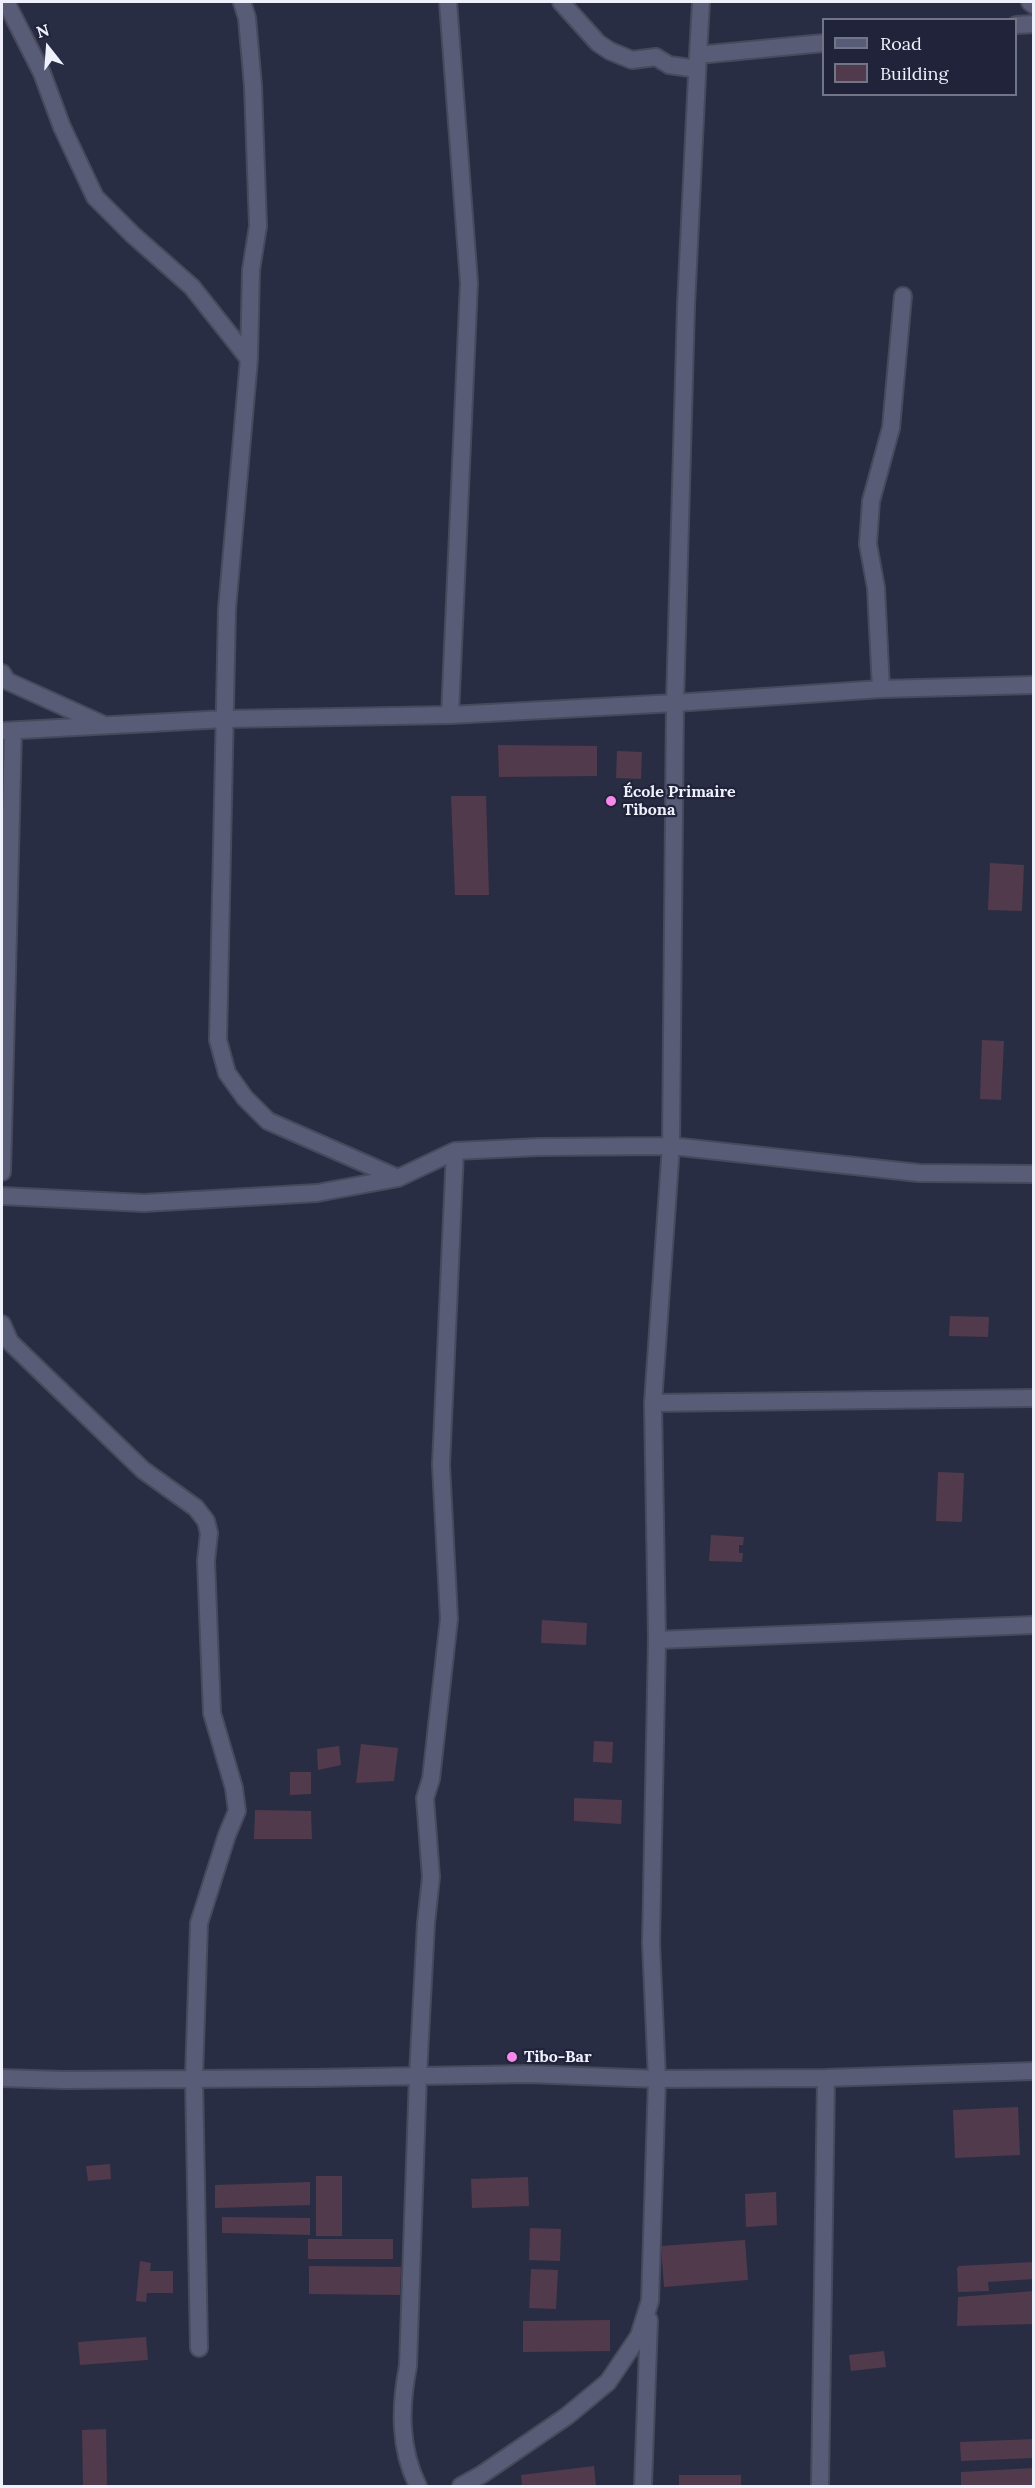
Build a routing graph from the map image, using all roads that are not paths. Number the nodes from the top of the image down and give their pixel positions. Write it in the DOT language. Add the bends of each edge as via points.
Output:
graph roads {
  1 [pos="6,2"];
  2 [pos="242,2"];
  3 [pos="448,2"];
  4 [pos="561,2"];
  5 [pos="701,2"];
  6 [pos="1030,2"];
  7 [pos="1034,5"];
  8 [pos="1034,24"];
  9 [pos="1017,25"];
  10 [pos="822,43"];
  11 [pos="698,62"];
  12 [pos="903,296"];
  13 [pos="249,359"];
  14 [pos="2,674"];
  15 [pos="1034,686"];
  16 [pos="881,688"];
  17 [pos="675,703"];
  18 [pos="450,715"];
  19 [pos="225,719"];
  20 [pos="105,726"];
  21 [pos="8,731"];
  22 [pos="671,1146"];
  23 [pos="455,1151"];
  24 [pos="2,1172"];
  25 [pos="1034,1174"];
  26 [pos="398,1178"];
  27 [pos="2,1196"];
  28 [pos="2,1324"];
  29 [pos="1034,1398"];
  30 [pos="653,1403"];
  31 [pos="1034,1625"];
  32 [pos="657,1640"];
  33 [pos="1034,2071"];
  34 [pos="418,2075"];
  35 [pos="2,2078"];
  36 [pos="194,2078"];
  37 [pos="826,2078"];
  38 [pos="657,2079"];
  39 [pos="650,2301"];
  40 [pos="199,2348"];
  41 [pos="418,2487"];
  42 [pos="461,2487"];
  43 [pos="643,2487"];
  44 [pos="820,2487"];
  1 -- 13 [label="street" via="96,197 192,287"];
  2 -- 13 [label="street" via="253,86 258,226 250,270"];
  3 -- 18 [label="street" via="469,283"];
  4 -- 11 [label="street" via="610,51 632,60 656,57 669,65"];
  5 -- 11 [label="street"];
  6 -- 7 [label="street"];
  8 -- 9 [label="street"];
  10 -- 11 [label="street"];
  11 -- 17 [label="street" via="686,306"];
  12 -- 16 [label="street" via="891,428 871,501 868,544 876,588"];
  13 -- 19 [label="street" via="227,609"];
  14 -- 20 [label="street" via="7,681"];
  15 -- 16 [label="street"];
  16 -- 17 [label="street"];
  17 -- 18 [label="street"];
  17 -- 22 [label="street"];
  18 -- 19 [label="street"];
  19 -- 20 [label="street"];
  19 -- 26 [label="street" via="218,1040 227,1073 268,1121"];
  20 -- 21 [label="street"];
  21 -- 24 [label="street"];
  22 -- 23 [label="street"];
  22 -- 25 [label="street" via="919,1173"];
  22 -- 30 [label="street"];
  23 -- 26 [label="street"];
  23 -- 34 [label="street" via="441,1465 449,1619 431,1779 425,1798 431,1877"];
  26 -- 27 [label="street" via="317,1193 144,1203"];
  28 -- 36 [label="street" via="10,1342 143,1470 196,1508 206,1521 212,1713 237,1812 199,1923"];
  29 -- 30 [label="street"];
  30 -- 32 [label="street"];
  31 -- 32 [label="street"];
  32 -- 38 [label="street" via="651,1943"];
  33 -- 37 [label="street"];
  34 -- 36 [label="street"];
  34 -- 38 [label="street"];
  34 -- 41 [label="street" via="408,2366 401,2418 411,2473"];
  35 -- 36 [label="street"];
  36 -- 40 [label="street"];
  37 -- 38 [label="street"];
  37 -- 44 [label="street"];
  38 -- 39 [label="street"];
  39 -- 42 [label="street" via="639,2336 608,2382 567,2416"];
  39 -- 43 [label="street"];
}
